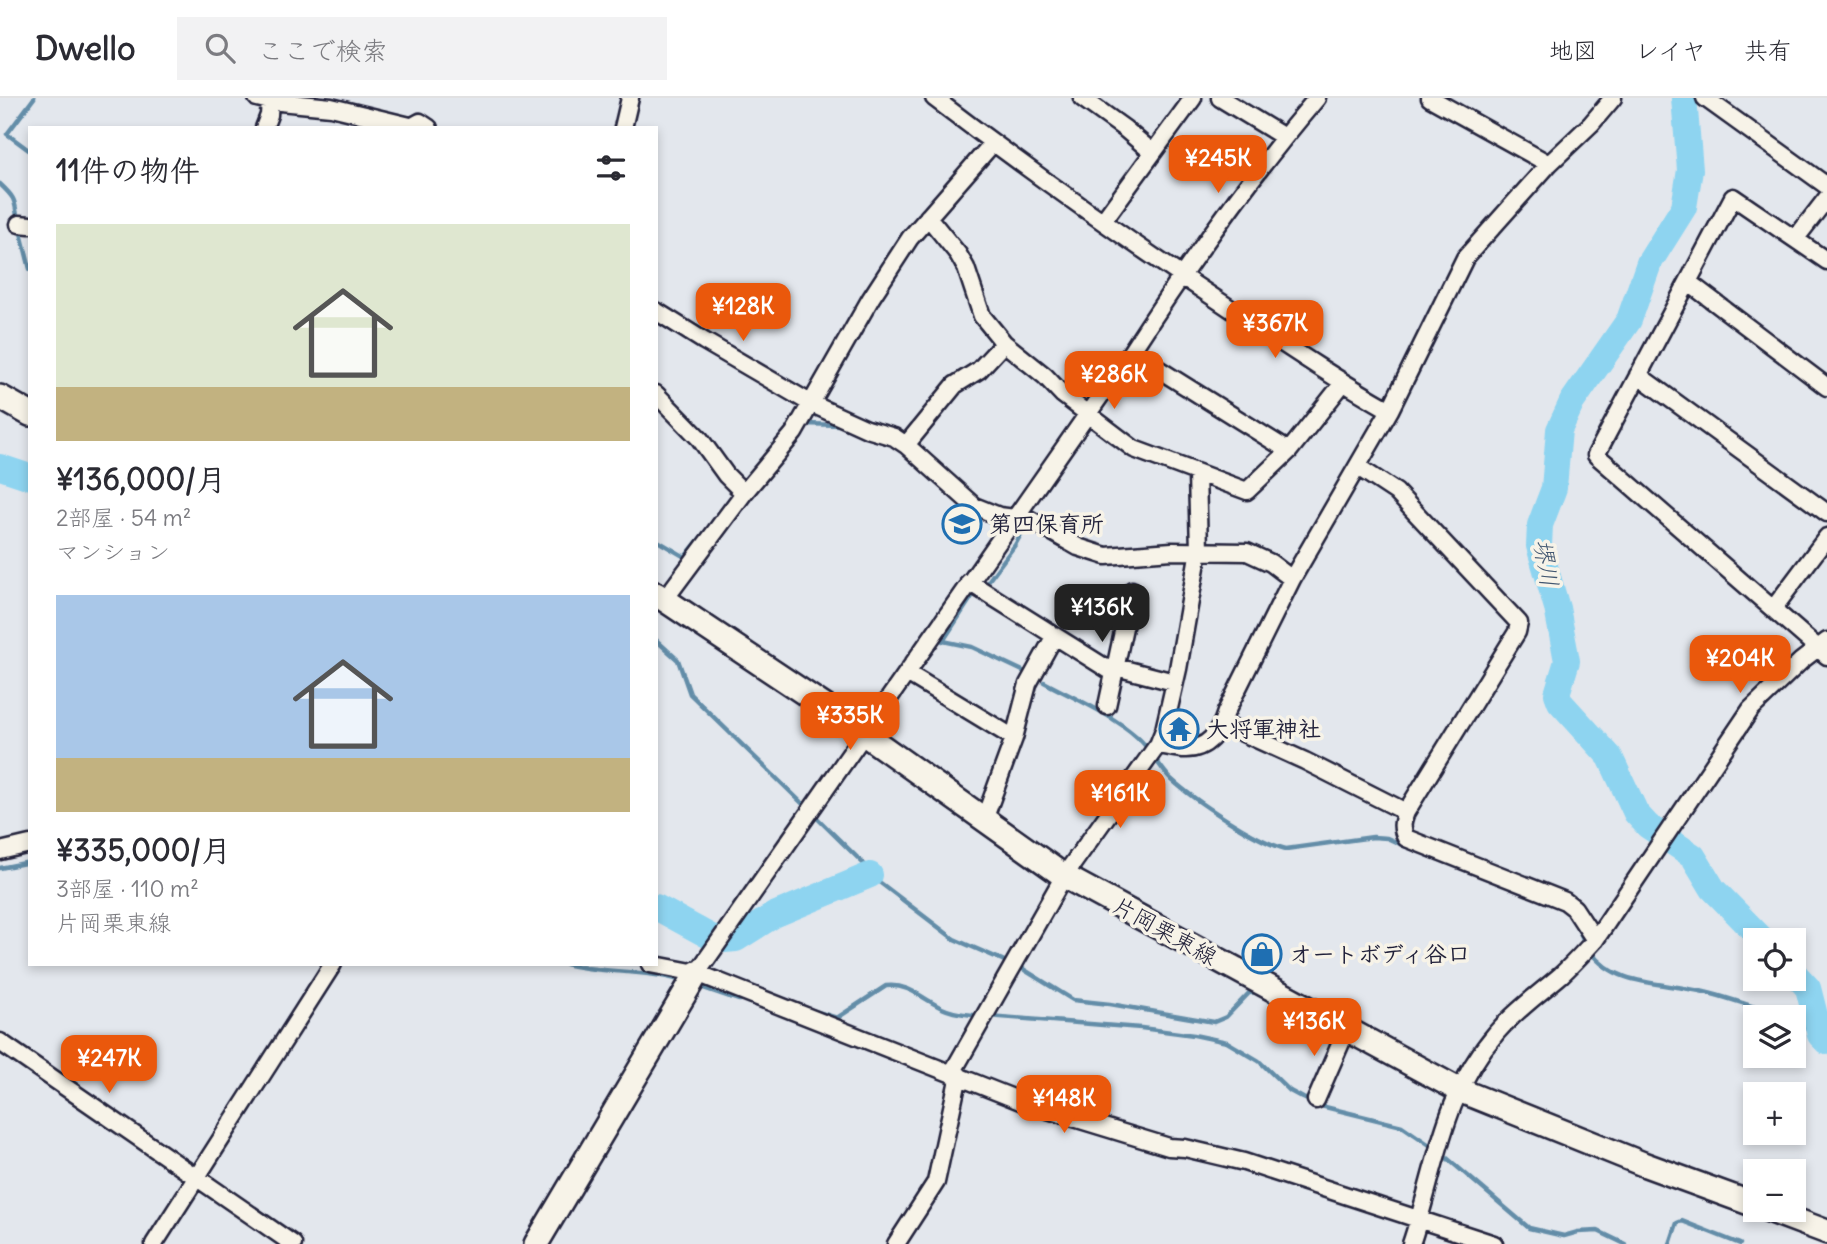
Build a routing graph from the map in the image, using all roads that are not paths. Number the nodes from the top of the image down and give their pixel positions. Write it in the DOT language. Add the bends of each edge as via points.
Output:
graph roads {
  1 [pos="630,98"];
  2 [pos="933,98"];
  3 [pos="1082,98"];
  4 [pos="1193,98"];
  5 [pos="1220,98"];
  6 [pos="1317,98"];
  7 [pos="1430,98"];
  8 [pos="1613,98"];
  9 [pos="1705,98"];
  10 [pos="264,100"];
  11 [pos="265,126"];
  12 [pos="406,126"];
  13 [pos="624,126"];
  14 [pos="1284,137"];
  15 [pos="993,143"];
  16 [pos="1152,152"];
  17 [pos="1549,164"];
  18 [pos="1827,186"];
  19 [pos="1827,198"];
  20 [pos="928,217"];
  21 [pos="1103,221"];
  22 [pos="1796,238"];
  23 [pos="1827,261"];
  24 [pos="1180,276"];
  25 [pos="1688,282"];
  26 [pos="658,312"];
  27 [pos="1004,343"];
  28 [pos="1131,352"];
  29 [pos="1638,375"];
  30 [pos="1343,383"];
  31 [pos="1827,387"];
  32 [pos="658,396"];
  33 [pos="0,397"];
  34 [pos="809,410"];
  35 [pos="1390,410"];
  36 [pos="28,413"];
  37 [pos="1088,413"];
  38 [pos="910,441"];
  39 [pos="1289,451"];
  40 [pos="1358,467"];
  41 [pos="1197,474"];
  42 [pos="740,489"];
  43 [pos="1019,513"];
  44 [pos="1827,513"];
  45 [pos="1827,537"];
  46 [pos="1199,550"];
  47 [pos="1292,579"];
  48 [pos="969,582"];
  49 [pos="1132,590"];
  50 [pos="661,596"];
  51 [pos="1773,608"];
  52 [pos="1054,637"];
  53 [pos="1824,649"];
  54 [pos="1115,670"];
  55 [pos="907,673"];
  56 [pos="1174,682"];
  57 [pos="1107,706"];
  58 [pos="1223,724"];
  59 [pos="864,736"];
  60 [pos="1014,738"];
  61 [pos="1157,745"];
  62 [pos="1406,812"];
  63 [pos="984,820"];
  64 [pos="28,844"];
  65 [pos="0,851"];
  66 [pos="1063,876"];
  67 [pos="1595,940"];
  68 [pos="332,966"];
  69 [pos="658,966"];
  70 [pos="697,973"];
  71 [pos="1346,1031"];
  72 [pos="0,1042"];
  73 [pos="955,1074"];
  74 [pos="1459,1090"];
  75 [pos="1315,1100"];
  76 [pos="198,1179"];
  77 [pos="1743,1201"];
  78 [pos="1419,1220"];
  79 [pos="1800,1222"];
  80 [pos="1827,1232"];
  81 [pos="155,1244"];
  82 [pos="293,1244"];
  83 [pos="536,1244"];
  84 [pos="896,1244"];
  85 [pos="1411,1244"];
  86 [pos="1494,1244"];
  1 -- 13 [label="street"];
  2 -- 15 [label="street"];
  3 -- 16 [label="street"];
  4 -- 16 [label="street"];
  5 -- 14 [label="street"];
  6 -- 14 [label="street"];
  7 -- 17 [label="street"];
  8 -- 17 [label="street"];
  9 -- 18 [label="street"];
  10 -- 11 [label="street" via="270,115"];
  10 -- 12 [label="street" via="331,107"];
  14 -- 24 [label="street"];
  15 -- 20 [label="street"];
  15 -- 21 [label="street"];
  16 -- 21 [label="street"];
  17 -- 35 [label="street" via="1465,258"];
  19 -- 22 [label="street"];
  20 -- 27 [label="street" via="958,254 982,316"];
  20 -- 34 [label="street" via="892,264"];
  21 -- 24 [label="street"];
  22 -- 23 [label="street"];
  22 -- 25 [label="street" via="1733,197"];
  24 -- 28 [label="street"];
  24 -- 30 [label="street"];
  25 -- 29 [label="street"];
  25 -- 31 [label="street"];
  26 -- 34 [label="street"];
  27 -- 37 [label="street"];
  27 -- 38 [label="street" via="979,370 954,385"];
  28 -- 37 [label="street"];
  28 -- 39 [label="street"];
  29 -- 44 [label="street"];
  29 -- 51 [label="street" via="1596,455"];
  30 -- 35 [label="street"];
  30 -- 39 [label="street"];
  32 -- 42 [label="street"];
  33 -- 36 [label="main road"];
  34 -- 38 [label="street"];
  34 -- 42 [label="street" via="794,433"];
  35 -- 40 [label="street"];
  37 -- 41 [label="street" via="1134,449"];
  37 -- 43 [label="street"];
  38 -- 43 [label="street" via="974,506 999,516"];
  39 -- 41 [label="street" via="1247,491"];
  40 -- 47 [label="street"];
  40 -- 62 [label="street" via="1396,492 1519,623"];
  41 -- 46 [label="street"];
  42 -- 50 [label="street"];
  43 -- 46 [label="street" via="1078,547 1106,556"];
  43 -- 48 [label="street"];
  45 -- 51 [label="street"];
  46 -- 47 [label="street" via="1247,552"];
  46 -- 56 [label="street"];
  47 -- 58 [label="street"];
  48 -- 52 [label="street"];
  48 -- 55 [label="street"];
  49 -- 54 [label="street"];
  50 -- 59 [label="main road, 片岡栗東線"];
  51 -- 53 [label="street"];
  52 -- 54 [label="street"];
  52 -- 60 [label="street" via="1028,684"];
  53 -- 67 [label="street" via="1801,661 1752,709"];
  54 -- 56 [label="street"];
  54 -- 57 [label="street"];
  55 -- 59 [label="street"];
  55 -- 60 [label="street"];
  56 -- 61 [label="street"];
  58 -- 61 [label="street" via="1201,746"];
  58 -- 62 [label="street"];
  59 -- 63 [label="main road, 片岡栗東線"];
  59 -- 70 [label="street"];
  60 -- 63 [label="street"];
  61 -- 66 [label="street"];
  62 -- 67 [label="street" via="1402,822 1406,838 1565,901"];
  63 -- 66 [label="main road, 片岡栗東線"];
  64 -- 65 [label="street"];
  66 -- 71 [label="main road, 片岡栗東線"];
  66 -- 73 [label="street"];
  67 -- 74 [label="street" via="1498,1031"];
  68 -- 76 [label="street"];
  69 -- 70 [label="street"];
  70 -- 73 [label="street"];
  70 -- 83 [label="main road"];
  71 -- 74 [label="main road, 片岡栗東線"];
  71 -- 75 [label="street"];
  72 -- 76 [label="street"];
  73 -- 78 [label="street" via="1055,1113 1169,1147 1244,1163"];
  73 -- 84 [label="street" via="936,1182"];
  74 -- 77 [label="main road, 片岡栗東線"];
  74 -- 78 [label="street" via="1438,1144"];
  76 -- 81 [label="street"];
  76 -- 82 [label="street"];
  78 -- 85 [label="street"];
  78 -- 86 [label="street"];
  79 -- 80 [label="main road"];
}
